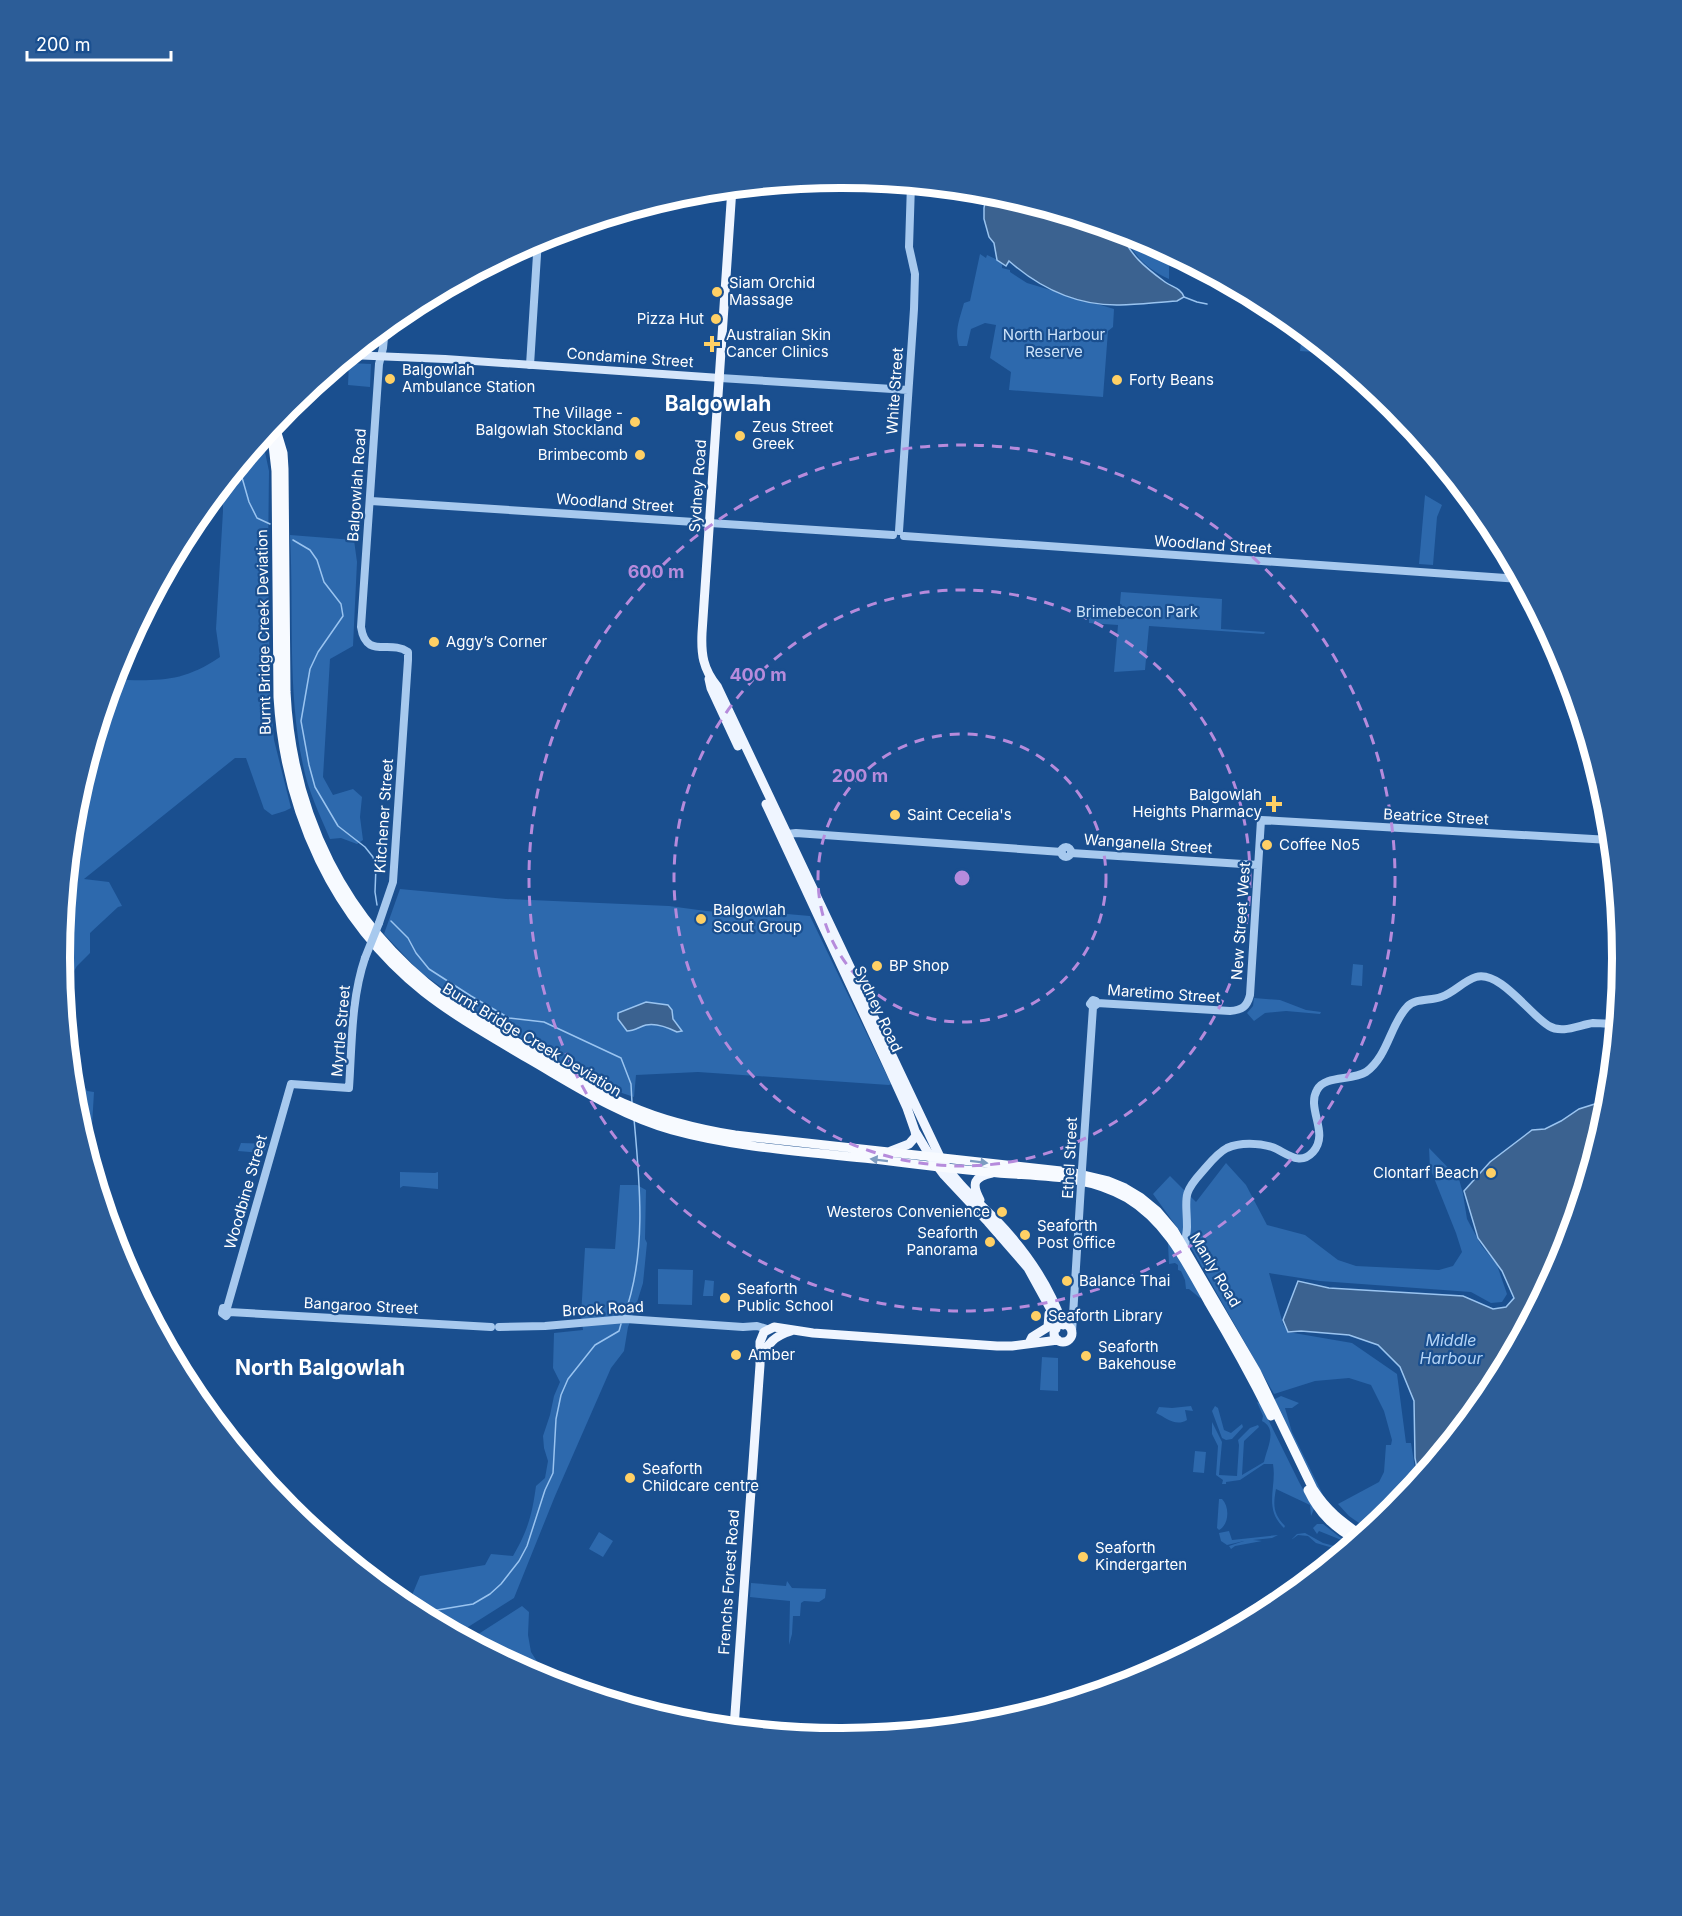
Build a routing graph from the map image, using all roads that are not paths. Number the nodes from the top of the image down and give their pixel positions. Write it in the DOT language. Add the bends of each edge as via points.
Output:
graph roads {
  1 [pos="911,191"];
  2 [pos="732,195"];
  3 [pos="537,250"];
  4 [pos="383,339"];
  5 [pos="362,355"];
  6 [pos="381,356"];
  7 [pos="530,365"];
  8 [pos="720,378"];
  9 [pos="908,390"];
  10 [pos="277,434"];
  11 [pos="271,440"];
  12 [pos="371,501"];
  13 [pos="710,523"];
  14 [pos="899,534"];
  15 [pos="1511,578"];
  16 [pos="408,652"];
  17 [pos="709,677"];
  18 [pos="1261,820"];
  19 [pos="787,834"];
  20 [pos="1602,840"];
  21 [pos="1258,865"];
  22 [pos="360,976"];
  23 [pos="856,988"];
  24 [pos="1095,1005"];
  25 [pos="1230,1011"];
  26 [pos="1608,1024"];
  27 [pos="291,1084"];
  28 [pos="634,1112"];
  29 [pos="915,1131"];
  30 [pos="891,1151"];
  31 [pos="938,1162"];
  32 [pos="992,1173"];
  33 [pos="984,1208"];
  34 [pos="1187,1229"];
  35 [pos="1174,1231"];
  36 [pos="1186,1249"];
  37 [pos="1047,1305"];
  38 [pos="228,1310"];
  39 [pos="1072,1311"];
  40 [pos="1059,1313"];
  41 [pos="495,1327"];
  42 [pos="1060,1327"];
  43 [pos="766,1332"];
  44 [pos="787,1332"];
  45 [pos="1072,1332"];
  46 [pos="1058,1340"];
  47 [pos="1028,1342"];
  48 [pos="768,1344"];
  49 [pos="760,1365"];
  50 [pos="1267,1400"];
  51 [pos="1355,1531"];
  52 [pos="1350,1536"];
  53 [pos="734,1721"];
  1 -- 9 [label="street, White Street" via="910,253 915,274"];
  2 -- 8 [label="main road, Sydney Road"];
  3 -- 7 [label="street"];
  4 -- 6 [label="street, Balgowlah Road"];
  5 -- 6 [label="main road, Condamine Street"];
  6 -- 7 [label="main road, Condamine Street"];
  6 -- 12 [label="street, Balgowlah Road"];
  7 -- 8 [label="main road, Condamine Street"];
  8 -- 9 [label="street, Condamine Street"];
  8 -- 13 [label="main road, Sydney Road"];
  9 -- 14 [label="street, White Street"];
  10 -- 28 [label="highway, Burnt Bridge Creek Deviation" via="284,469 288,723 304,802 333,870 380,937 429,986"];
  11 -- 28 [label="highway, Burnt Bridge Creek Deviation" via="276,471 279,725 292,791 317,856 356,921 416,985 460,1018 591,1095"];
  12 -- 13 [label="street, Woodland Street"];
  12 -- 16 [label="street, Balgowlah Road" via="362,635 375,647"];
  13 -- 14 [label="street, Woodland Street"];
  13 -- 17 [label="main road, Sydney Road" via="701,648"];
  14 -- 15 [label="street, Woodland Street"];
  16 -- 22 [label="street, Kitchener Street, bridge" via="393,882"];
  17 -- 19 [label="main road, Sydney Road" via="717,686"];
  17 -- 23 [label="main road, Sydney Road"];
  18 -- 20 [label="street, Beatrice Street"];
  18 -- 21 [label="street, New Street West"];
  19 -- 21 [label="street, Wanganella Street" via="1062,852 1065,857 1071,853"];
  19 -- 23 [label="main road, Sydney Road"];
  21 -- 25 [label="street, New Street West" via="1250,995 1246,1006"];
  22 -- 27 [label="street, Myrtle Street" via="349,1088"];
  23 -- 29 [label="main road, Sydney Road"];
  23 -- 31 [label="main road, Sydney Road"];
  24 -- 25 [label="street, Maretimo Street"];
  24 -- 39 [label="street, Ethel Street, bridge"];
  26 -- 34 [label="street" via="1551,1028 1498,981 1487,976 1472,979 1440,998 1414,1002 1403,1012 1371,1067 1357,1076 1328,1081 1319,1087 1314,1100 1319,1139 1313,1151 1299,1158 1256,1145 1236,1145 1222,1151 1188,1191"];
  27 -- 38 [label="street, Woodbine Street"];
  28 -- 30 [label="highway, Burnt Bridge Creek Deviation" via="714,1132"];
  31 -- 28 [label="highway, Burnt Bridge Creek Deviation, one-way" via="712,1140 669,1129"];
  29 -- 30 [label="main road" via="913,1142"];
  29 -- 31 [label="main road, Sydney Road"];
  30 -- 31 [label="highway, Burnt Bridge Creek Deviation"];
  31 -- 32 [label="highway, Manly Road"];
  31 -- 33 [label="main road, Sydney Road"];
  31 -- 35 [label="highway, Manly Road, one-way" via="1070,1172 1108,1181 1140,1197"];
  31 -- 37 [label="main road, Sydney Road" via="1028,1268"];
  32 -- 33 [label="main road" via="980,1177 975,1184"];
  32 -- 50 [label="highway, Manly Road" via="1092,1184 1122,1195 1146,1211 1179,1250"];
  33 -- 40 [label="main road, Sydney Road" via="1033,1264"];
  34 -- 35 [label="street" via="1181,1233"];
  34 -- 36 [label="street"];
  35 -- 36 [label="highway, Manly Road"];
  36 -- 50 [label="highway, Manly Road" via="1256,1371"];
  37 -- 42 [label="main road, Sydney Road"];
  37 -- 47 [label="main road" via="1048,1328"];
  38 -- 41 [label="street, Bangaroo Street"];
  39 -- 40 [label="street"];
  39 -- 42 [label="street, Ethel Street"];
  39 -- 45 [label="street, Ethel Street"];
  40 -- 42 [label="main road, Sydney Road"];
  41 -- 43 [label="street, Brook Road" via="622,1319"];
  42 -- 45 [label="main road" via="1069,1327"];
  42 -- 46 [label="main road" via="1055,1337"];
  42 -- 47 [label="main road"];
  43 -- 44 [label="main road" via="777,1328"];
  43 -- 48 [label="main road, Frenchs Forest Road"];
  43 -- 49 [label="main road, Frenchs Forest Road" via="760,1347"];
  44 -- 47 [label="main road" via="996,1346"];
  44 -- 48 [label="main road"];
  45 -- 46 [label="main road" via="1068,1341"];
  46 -- 47 [label="main road"];
  48 -- 49 [label="main road, Frenchs Forest Road"];
  49 -- 53 [label="main road, Frenchs Forest Road"];
  50 -- 51 [label="highway, Manly Road" via="1322,1504"];
  50 -- 52 [label="highway, Manly Road" via="1317,1508"];
}
